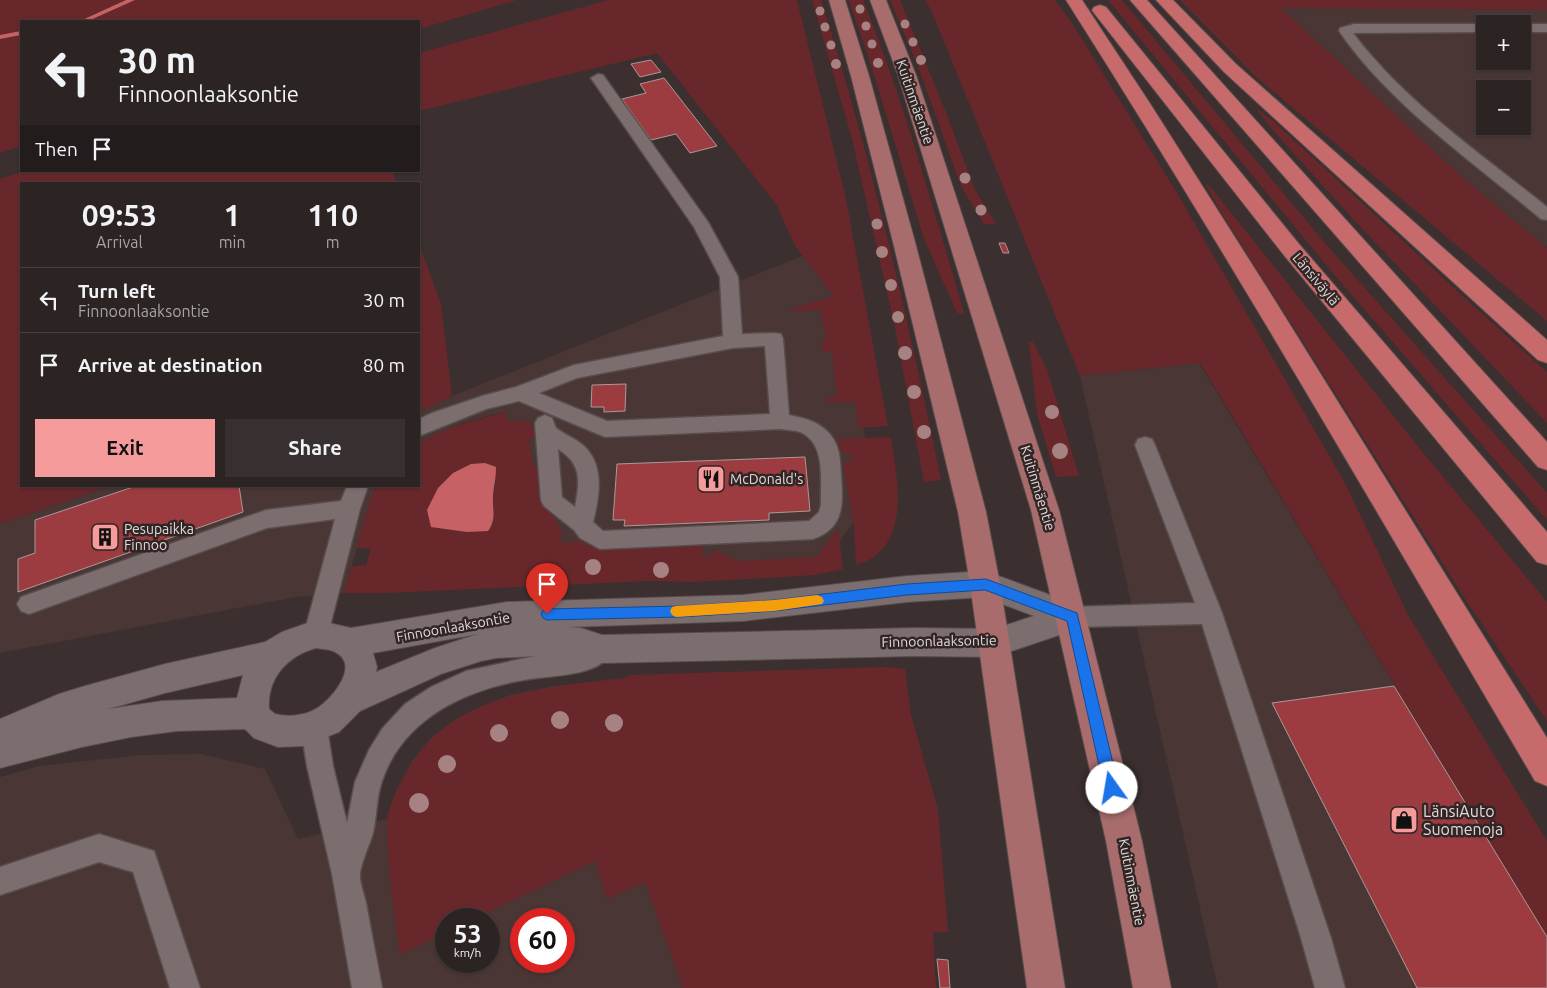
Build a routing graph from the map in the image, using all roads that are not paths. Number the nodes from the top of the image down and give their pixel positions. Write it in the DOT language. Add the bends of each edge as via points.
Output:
graph roads {
  1 [pos="837,0"];
  2 [pos="878,0"];
  3 [pos="1074,0"];
  4 [pos="1092,0"];
  5 [pos="1138,0"];
  6 [pos="1164,0"];
  7 [pos="1476,28"];
  8 [pos="1531,28"];
  9 [pos="1547,28"];
  10 [pos="598,78"];
  11 [pos="1547,214"];
  12 [pos="733,341"];
  13 [pos="1547,354"];
  14 [pos="520,393"];
  15 [pos="540,401"];
  16 [pos="780,421"];
  17 [pos="420,428"];
  18 [pos="547,433"];
  19 [pos="1145,445"];
  20 [pos="1547,460"];
  21 [pos="358,487"];
  22 [pos="349,509"];
  23 [pos="582,524"];
  24 [pos="1547,552"];
  25 [pos="986,584"];
  26 [pos="29,604"];
  27 [pos="1210,613"];
  28 [pos="1072,617"];
  29 [pos="316,634"];
  30 [pos="349,642"];
  31 [pos="994,643"];
  32 [pos="602,649"];
  33 [pos="273,655"];
  34 [pos="351,699"];
  35 [pos="254,713"];
  36 [pos="314,728"];
  37 [pos="0,736"];
  38 [pos="0,752"];
  39 [pos="1547,769"];
  40 [pos="346,874"];
  41 [pos="0,881"];
  42 [pos="180,986"];
  43 [pos="367,988"];
  44 [pos="1046,988"];
  45 [pos="1152,988"];
  46 [pos="1330,988"];
  1 -- 25 [label="main road" via="906,251 968,497"];
  2 -- 28 [label="main road, Kuitinmäentie" via="907,75 970,268 1045,510"];
  3 -- 39 [label="highway" via="1266,305"];
  4 -- 24 [label="highway, Länsiväylä" via="1291,249"];
  5 -- 20 [label="highway"];
  6 -- 13 [label="highway" via="1230,68"];
  7 -- 11 [label="lane" via="1345,30 1363,55 1409,102"];
  8 -- 9 [label="lane"];
  10 -- 12 [label="lane" via="702,226 730,277"];
  12 -- 14 [label="lane" via="574,372"];
  12 -- 16 [label="lane" via="774,338"];
  14 -- 15 [label="lane"];
  14 -- 17 [label="lane" via="482,402"];
  15 -- 16 [label="lane" via="605,429"];
  15 -- 18 [label="lane"];
  16 -- 23 [label="lane" via="806,426 829,450 832,505 822,524 813,530 600,540"];
  18 -- 23 [label="lane" via="552,500"];
  18 -- 23 [label="lane" via="579,454 585,463 588,500"];
  19 -- 27 [label="lane"];
  21 -- 22 [label="lane"];
  22 -- 26 [label="lane" via="266,519"];
  22 -- 29 [label="lane"];
  25 -- 28 [label="street, Finnoonlaaksontie"];
  25 -- 30 [label="street, Finnoonlaaksontie" via="907,589 774,606 507,616 408,635"];
  25 -- 31 [label="main road"];
  27 -- 28 [label="lane"];
  27 -- 46 [label="lane"];
  28 -- 31 [label="street, Finnoonlaaksontie"];
  28 -- 45 [label="main road, Kuitinmäentie" via="1124,841"];
  29 -- 30 [label="street" via="339,636"];
  29 -- 33 [label="street" via="301,638"];
  30 -- 34 [label="street" via="358,652 362,666 360,683"];
  31 -- 32 [label="street, Finnoonlaaksontie"];
  31 -- 44 [label="main road"];
  32 -- 34 [label="street, Finnoonlaaksontie" via="581,642 558,641 481,647 435,662"];
  32 -- 40 [label="lane" via="577,663 495,674 466,683 440,695 414,713 391,738 368,782 359,833"];
  33 -- 35 [label="street" via="254,684 251,699"];
  33 -- 37 [label="street" via="132,687 59,711"];
  34 -- 36 [label="street" via="335,716"];
  35 -- 36 [label="street" via="263,724 276,731 292,733"];
  35 -- 38 [label="street" via="199,714 132,721 60,735"];
  36 -- 40 [label="lane"];
  40 -- 43 [label="lane"];
  41 -- 42 [label="lane" via="99,848 144,861"];
}
